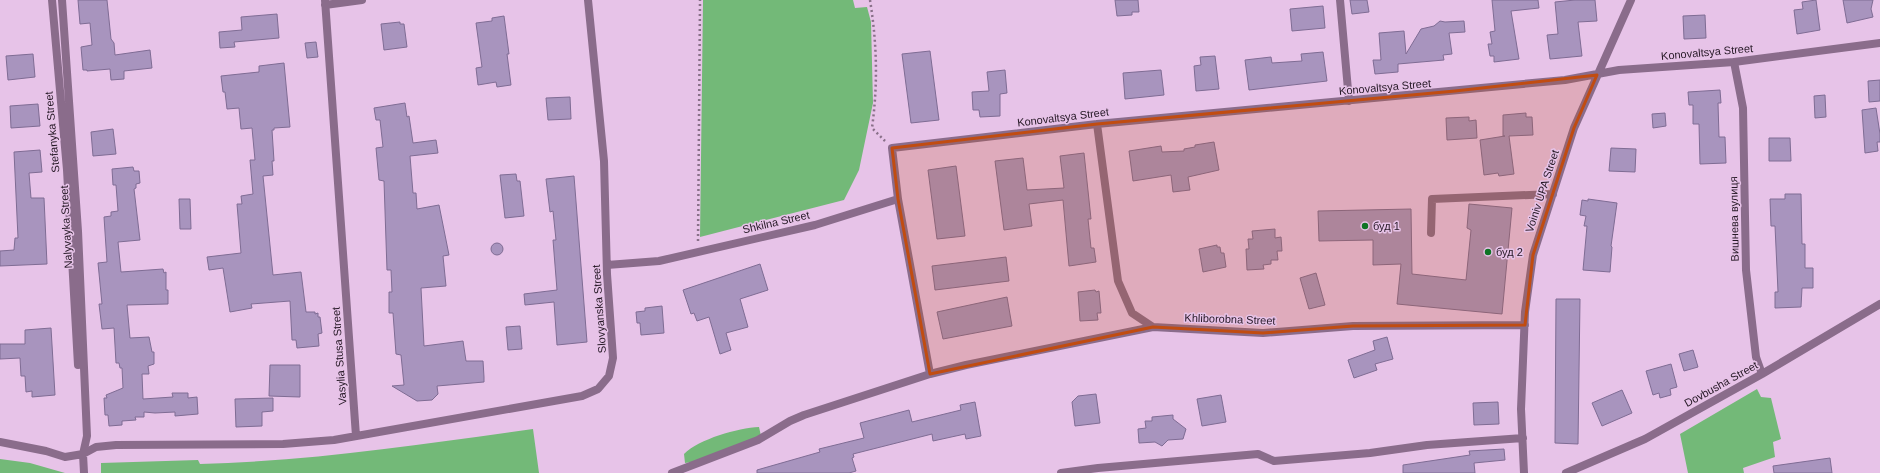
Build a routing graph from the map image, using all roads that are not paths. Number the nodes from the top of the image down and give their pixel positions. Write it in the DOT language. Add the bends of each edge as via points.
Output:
graph roads {
  1 [pos="52,0"];
  2 [pos="62,0"];
  3 [pos="362,0"];
  4 [pos="588,0"];
  5 [pos="1340,0"];
  6 [pos="1632,0"];
  7 [pos="325,2"];
  8 [pos="1880,43"];
  9 [pos="1734,62"];
  10 [pos="1597,75"];
  11 [pos="1349,101"];
  12 [pos="1097,124"];
  13 [pos="1552,194"];
  14 [pos="898,199"];
  15 [pos="1431,233"];
  16 [pos="607,265"];
  17 [pos="1880,304"];
  18 [pos="1525,325"];
  19 [pos="1152,327"];
  20 [pos="930,374"];
  21 [pos="1762,374"];
  22 [pos="356,436"];
  23 [pos="1522,438"];
  24 [pos="0,442"];
  25 [pos="83,454"];
  26 [pos="84,473"];
  27 [pos="672,473"];
  28 [pos="1062,473"];
  29 [pos="1524,473"];
  30 [pos="1566,473"];
  1 -- 25 [label="street, Stefanyka Street" via="67,170"];
  2 -- 25 [label="street, Nalyvayka Street" via="78,239 87,436"];
  3 -- 7 [label="street"];
  4 -- 16 [label="street, Slovyanska Street" via="604,161"];
  5 -- 11 [label="street"];
  6 -- 10 [label="street, Voiniv UPA Street"];
  7 -- 22 [label="street, Vasylia Stusa Street"];
  8 -- 9 [label="street, Konovaltsya Street"];
  9 -- 10 [label="street, Konovaltsya Street" via="1619,70"];
  9 -- 21 [label="street, Вишнева вулиця" via="1743,108 1746,270 1756,357"];
  10 -- 11 [label="street, Konovaltsya Street"];
  10 -- 13 [label="street, Voiniv UPA Street" via="1574,128"];
  11 -- 12 [label="street, Konovaltsya Street"];
  12 -- 14 [label="street, Konovaltsya Street" via="892,148"];
  12 -- 19 [label="street" via="1118,281 1132,313"];
  13 -- 15 [label="street" via="1432,199"];
  13 -- 18 [label="street, Voiniv UPA Street" via="1533,255"];
  14 -- 16 [label="street, Shkilna Street" via="816,225 659,261"];
  14 -- 20 [label="street"];
  16 -- 22 [label="street, Slovyanska Street" via="613,358 610,376 598,389 582,396"];
  17 -- 21 [label="street, Dovbusha Street"];
  18 -- 19 [label="street, Khliborobna Street" via="1353,326 1263,333"];
  18 -- 23 [label="street, Voiniv UPA Street"];
  19 -- 20 [label="street, Khliborobna Street" via="966,364"];
  20 -- 27 [label="street, Khliborobna Street" via="790,420 758,440"];
  21 -- 30 [label="street, Dovbusha Street" via="1645,439"];
  22 -- 25 [label="street" via="284,444 116,445 96,447"];
  23 -- 28 [label="street" via="1274,461 1258,454"];
  23 -- 29 [label="street, Voiniv UPA Street"];
  24 -- 25 [label="street" via="65,457"];
  25 -- 26 [label="street"];
}
